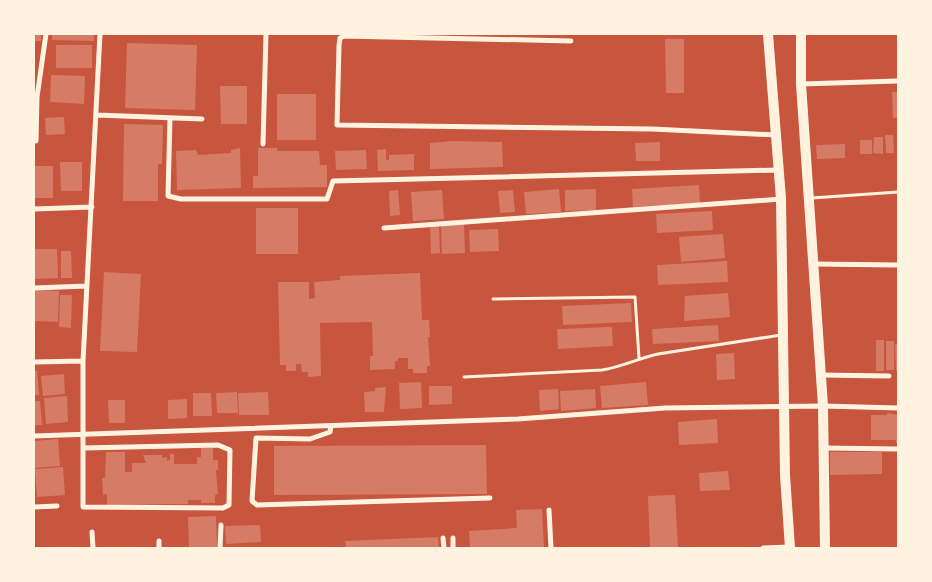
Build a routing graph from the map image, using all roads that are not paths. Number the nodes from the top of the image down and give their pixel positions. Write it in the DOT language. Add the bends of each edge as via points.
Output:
graph roads {
  1 [pos="46,34"];
  2 [pos="100,34"];
  3 [pos="266,34"];
  4 [pos="768,34"];
  5 [pos="801,34"];
  6 [pos="571,41"];
  7 [pos="898,80"];
  8 [pos="801,84"];
  9 [pos="35,101"];
  10 [pos="97,115"];
  11 [pos="170,118"];
  12 [pos="202,119"];
  13 [pos="777,135"];
  14 [pos="36,141"];
  15 [pos="263,144"];
  16 [pos="779,170"];
  17 [pos="898,192"];
  18 [pos="809,198"];
  19 [pos="781,199"];
  20 [pos="92,207"];
  21 [pos="34,208"];
  22 [pos="384,228"];
  23 [pos="812,264"];
  24 [pos="898,265"];
  25 [pos="87,286"];
  26 [pos="34,288"];
  27 [pos="493,299"];
  28 [pos="784,334"];
  29 [pos="639,358"];
  30 [pos="83,361"];
  31 [pos="34,362"];
  32 [pos="820,376"];
  33 [pos="889,376"];
  34 [pos="464,378"];
  35 [pos="786,406"];
  36 [pos="823,406"];
  37 [pos="898,408"];
  38 [pos="331,426"];
  39 [pos="84,435"];
  40 [pos="34,436"];
  41 [pos="84,448"];
  42 [pos="823,448"];
  43 [pos="898,449"];
  44 [pos="490,498"];
  45 [pos="57,506"];
  46 [pos="34,507"];
  47 [pos="549,510"];
  48 [pos="221,525"];
  49 [pos="92,532"];
  50 [pos="443,538"];
  51 [pos="453,538"];
  52 [pos="159,541"];
  53 [pos="93,548"];
  54 [pos="159,548"];
  55 [pos="220,548"];
  56 [pos="444,548"];
  57 [pos="453,548"];
  58 [pos="551,548"];
  59 [pos="763,548"];
  60 [pos="790,548"];
  61 [pos="825,548"];
  1 -- 9 [label="street"];
  2 -- 10 [label="street"];
  3 -- 15 [label="street"];
  4 -- 13 [label="main road"];
  5 -- 8 [label="main road"];
  6 -- 13 [label="street" via="344,36 340,38 339,46 337,125"];
  7 -- 8 [label="street"];
  8 -- 18 [label="main road"];
  9 -- 14 [label="street"];
  10 -- 11 [label="street"];
  10 -- 20 [label="street"];
  11 -- 12 [label="street"];
  11 -- 16 [label="street" via="168,196 181,199 327,199 333,181"];
  13 -- 16 [label="main road"];
  16 -- 19 [label="main road"];
  17 -- 18 [label="lane"];
  18 -- 23 [label="main road"];
  19 -- 22 [label="street"];
  19 -- 28 [label="main road"];
  20 -- 21 [label="street"];
  20 -- 25 [label="street"];
  23 -- 24 [label="street"];
  23 -- 32 [label="main road"];
  25 -- 26 [label="street"];
  25 -- 30 [label="street"];
  27 -- 29 [label="lane" via="635,297"];
  28 -- 29 [label="lane"];
  28 -- 35 [label="main road"];
  29 -- 34 [label="lane" via="622,367 602,370"];
  30 -- 31 [label="street"];
  30 -- 39 [label="street"];
  32 -- 33 [label="street"];
  32 -- 36 [label="main road"];
  35 -- 36 [label="street"];
  35 -- 38 [label="street" via="665,408 518,419"];
  35 -- 60 [label="main road"];
  36 -- 37 [label="street"];
  36 -- 42 [label="main road"];
  38 -- 39 [label="street"];
  38 -- 44 [label="street" via="330,432 310,440 256,438 252,501 257,505"];
  39 -- 40 [label="street"];
  39 -- 41 [label="street"];
  41 -- 41 [label="street" via="225,447 230,450 229,505 223,508 82,507"];
  42 -- 43 [label="street"];
  42 -- 61 [label="main road"];
  45 -- 46 [label="street"];
  47 -- 58 [label="street"];
  48 -- 55 [label="street"];
  49 -- 53 [label="street"];
  50 -- 56 [label="street"];
  51 -- 57 [label="street"];
  52 -- 54 [label="street"];
  59 -- 60 [label="street"];
}
